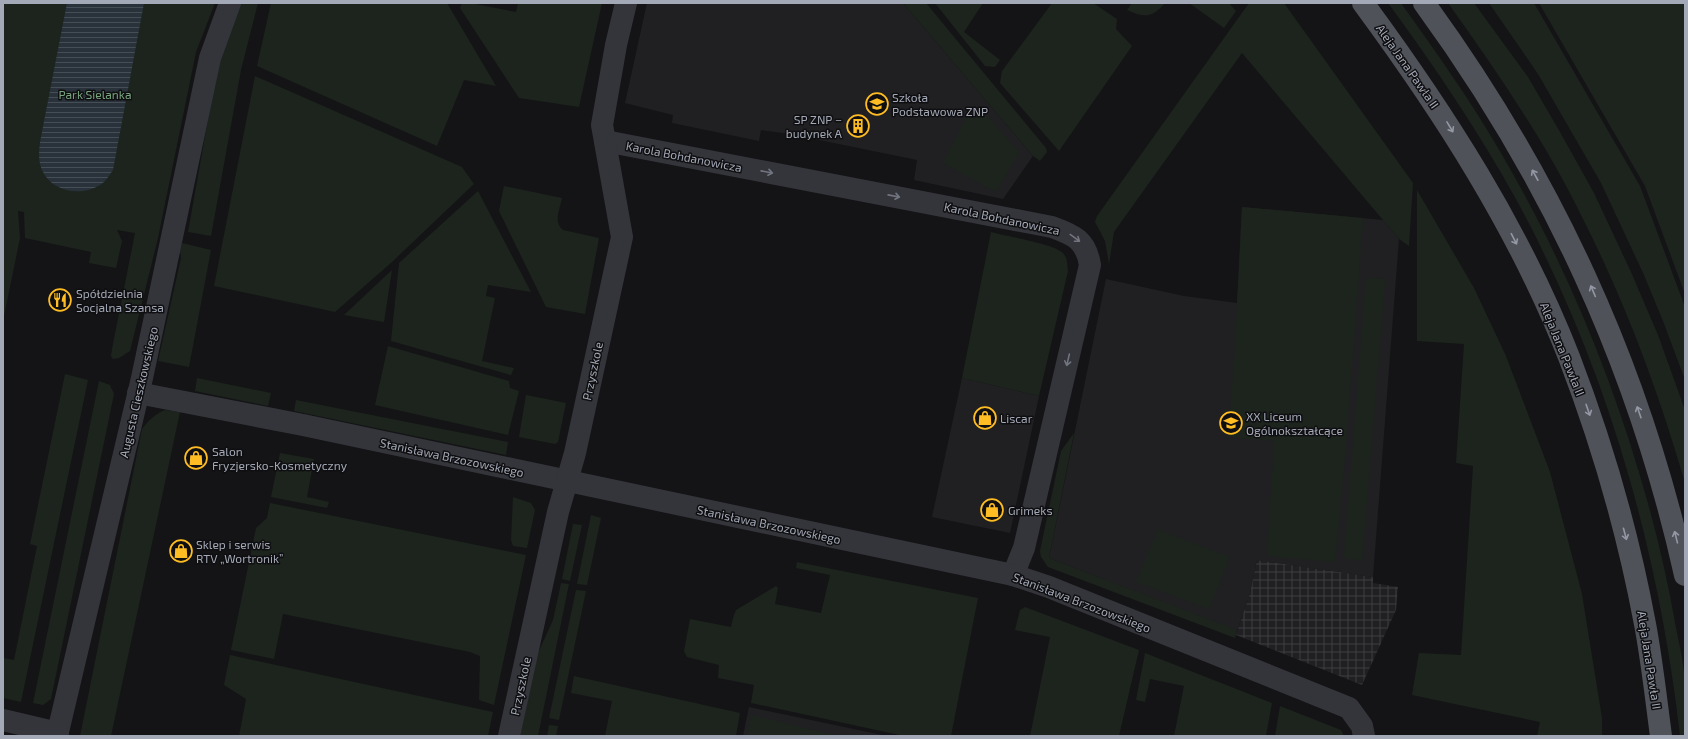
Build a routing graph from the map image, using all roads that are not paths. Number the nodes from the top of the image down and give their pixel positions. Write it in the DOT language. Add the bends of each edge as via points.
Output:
graph roads {
  1 [pos="230,3"];
  2 [pos="626,3"];
  3 [pos="1363,3"];
  4 [pos="1424,3"];
  5 [pos="605,141"];
  6 [pos="138,393"];
  7 [pos="567,480"];
  8 [pos="1014,575"];
  9 [pos="1685,575"];
  10 [pos="3,720"];
  11 [pos="58,734"];
  12 [pos="509,736"];
  13 [pos="1364,736"];
  14 [pos="1661,736"];
  1 -- 6 [label="street, Augusta Cieszkowskiego" via="210,58"];
  2 -- 5 [label="street, Przyszkole" via="603,116"];
  3 -- 14 [label="main road, Aleja Jana Pawła II, one-way" via="1446,120 1481,178 1529,268 1568,356 1589,412 1627,541 1646,626"];
  9 -- 4 [label="main road, one-way" via="1648,438 1605,319 1587,278 1541,187 1502,118"];
  5 -- 7 [label="street, Przyszkole" via="622,237"];
  5 -- 8 [label="street, Karola Bohdanowicza, one-way" via="1052,227 1079,240 1090,265 1024,548"];
  6 -- 7 [label="street, Stanisława Brzozowskiego"];
  6 -- 11 [label="street, Augusta Cieszkowskiego"];
  7 -- 8 [label="street, Stanisława Brzozowskiego"];
  7 -- 12 [label="street, Przyszkole"];
  8 -- 13 [label="street, Stanisława Brzozowskiego" via="1349,708 1362,726"];
  10 -- 11 [label="street"];
}
